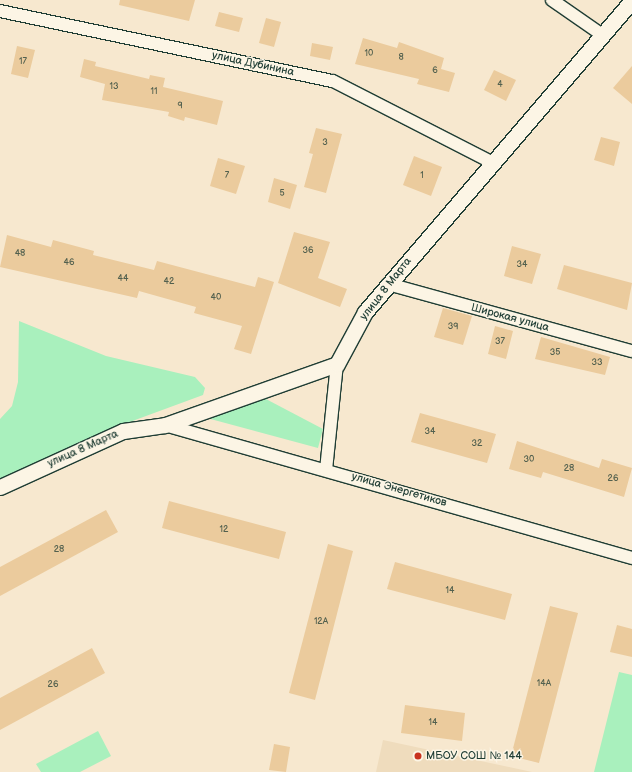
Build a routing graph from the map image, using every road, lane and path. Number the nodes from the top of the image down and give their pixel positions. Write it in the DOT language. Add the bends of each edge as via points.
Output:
graph roads {
  1 [pos="552,0"];
  2 [pos="632,0"];
  3 [pos="0,11"];
  4 [pos="601,34"];
  5 [pos="492,162"];
  6 [pos="388,284"];
  7 [pos="632,351"];
  8 [pos="337,364"];
  9 [pos="165,425"];
  10 [pos="326,470"];
  11 [pos="0,487"];
  12 [pos="632,558"];
  1 -- 4 [label="street"];
  2 -- 4 [label="street, улица 8 Марта"];
  3 -- 5 [label="street, улица Дубинина" via="333,81"];
  4 -- 5 [label="street, улица 8 Марта"];
  5 -- 6 [label="street, улица 8 Марта"];
  6 -- 7 [label="street, Широкая улица"];
  6 -- 8 [label="street, улица 8 Марта" via="365,312"];
  8 -- 9 [label="street, улица 8 Марта"];
  8 -- 10 [label="street"];
  9 -- 10 [label="street, улица Энергетиков"];
  9 -- 11 [label="street, улица 8 Марта" via="123,431"];
  10 -- 12 [label="street, улица Энергетиков"];
}
